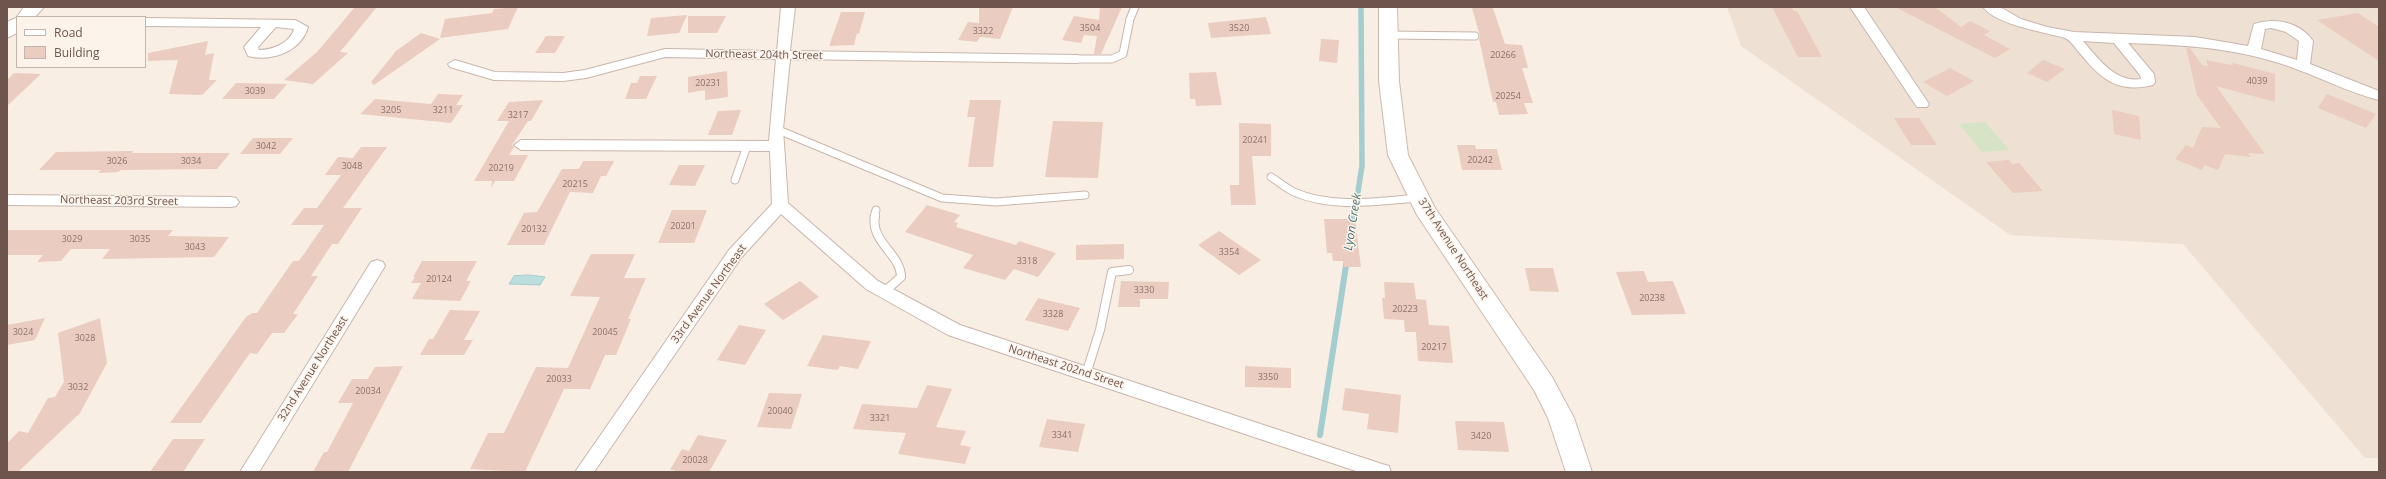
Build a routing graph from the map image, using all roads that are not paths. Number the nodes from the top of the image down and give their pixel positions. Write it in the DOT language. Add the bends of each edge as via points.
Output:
graph roads {
  1 [pos="35,7"];
  2 [pos="788,7"];
  3 [pos="1135,7"];
  4 [pos="1388,7"];
  5 [pos="1857,7"];
  6 [pos="1990,7"];
  7 [pos="25,16"];
  8 [pos="146,22"];
  9 [pos="272,23"];
  10 [pos="16,24"];
  11 [pos="7,32"];
  12 [pos="1388,35"];
  13 [pos="1475,36"];
  14 [pos="2074,37"];
  15 [pos="2116,37"];
  16 [pos="2254,51"];
  17 [pos="784,55"];
  18 [pos="1078,59"];
  19 [pos="455,64"];
  20 [pos="2303,66"];
  21 [pos="2379,96"];
  22 [pos="1922,104"];
  23 [pos="776,130"];
  24 [pos="521,145"];
  25 [pos="747,146"];
  26 [pos="777,146"];
  27 [pos="1271,177"];
  28 [pos="735,180"];
  29 [pos="1086,195"];
  30 [pos="1419,198"];
  31 [pos="7,200"];
  32 [pos="231,202"];
  33 [pos="780,205"];
  34 [pos="876,210"];
  35 [pos="377,266"];
  36 [pos="1129,270"];
  37 [pos="884,292"];
  38 [pos="1086,374"];
  39 [pos="249,472"];
  40 [pos="584,472"];
  41 [pos="1382,472"];
  42 [pos="1579,472"];
  1 -- 7 [label="street"];
  2 -- 17 [label="street"];
  3 -- 18 [label="lane" via="1123,54 1112,59"];
  4 -- 12 [label="street, 37th Avenue Northeast"];
  5 -- 22 [label="street"];
  6 -- 14 [label="street" via="2003,16 2036,28"];
  8 -- 9 [label="street"];
  10 -- 11 [label="street"];
  12 -- 13 [label="lane"];
  12 -- 30 [label="street, 37th Avenue Northeast" via="1389,81 1398,155"];
  14 -- 15 [label="street"];
  14 -- 15 [label="street" via="2108,76 2125,84 2148,82 2147,74"];
  15 -- 16 [label="street" via="2196,42"];
  16 -- 20 [label="street"];
  16 -- 20 [label="street" via="2259,27 2286,27 2306,41"];
  17 -- 18 [label="street, Northeast 204th Street"];
  17 -- 19 [label="street, Northeast 204th Street" via="665,53 586,74 563,77 494,76"];
  17 -- 23 [label="street"];
  20 -- 21 [label="street"];
  23 -- 26 [label="street"];
  23 -- 29 [label="lane" via="942,198 996,203"];
  24 -- 25 [label="street"];
  25 -- 26 [label="street"];
  25 -- 28 [label="lane"];
  26 -- 33 [label="street"];
  27 -- 30 [label="lane" via="1294,192 1319,200 1341,202"];
  30 -- 42 [label="street, 37th Avenue Northeast" via="1543,384 1560,418"];
  31 -- 32 [label="street, Northeast 203rd Street"];
  33 -- 37 [label="street, Northeast 202nd Street" via="872,285"];
  33 -- 40 [label="street, 33rd Avenue Northeast" via="735,254"];
  34 -- 37 [label="lane" via="872,220 874,232 901,268 901,278"];
  35 -- 39 [label="street, 32nd Avenue Northeast"];
  36 -- 38 [label="lane" via="1112,272 1100,330"];
  37 -- 38 [label="street, Northeast 202nd Street" via="954,330"];
  38 -- 41 [label="street, Northeast 202nd Street"];
}
